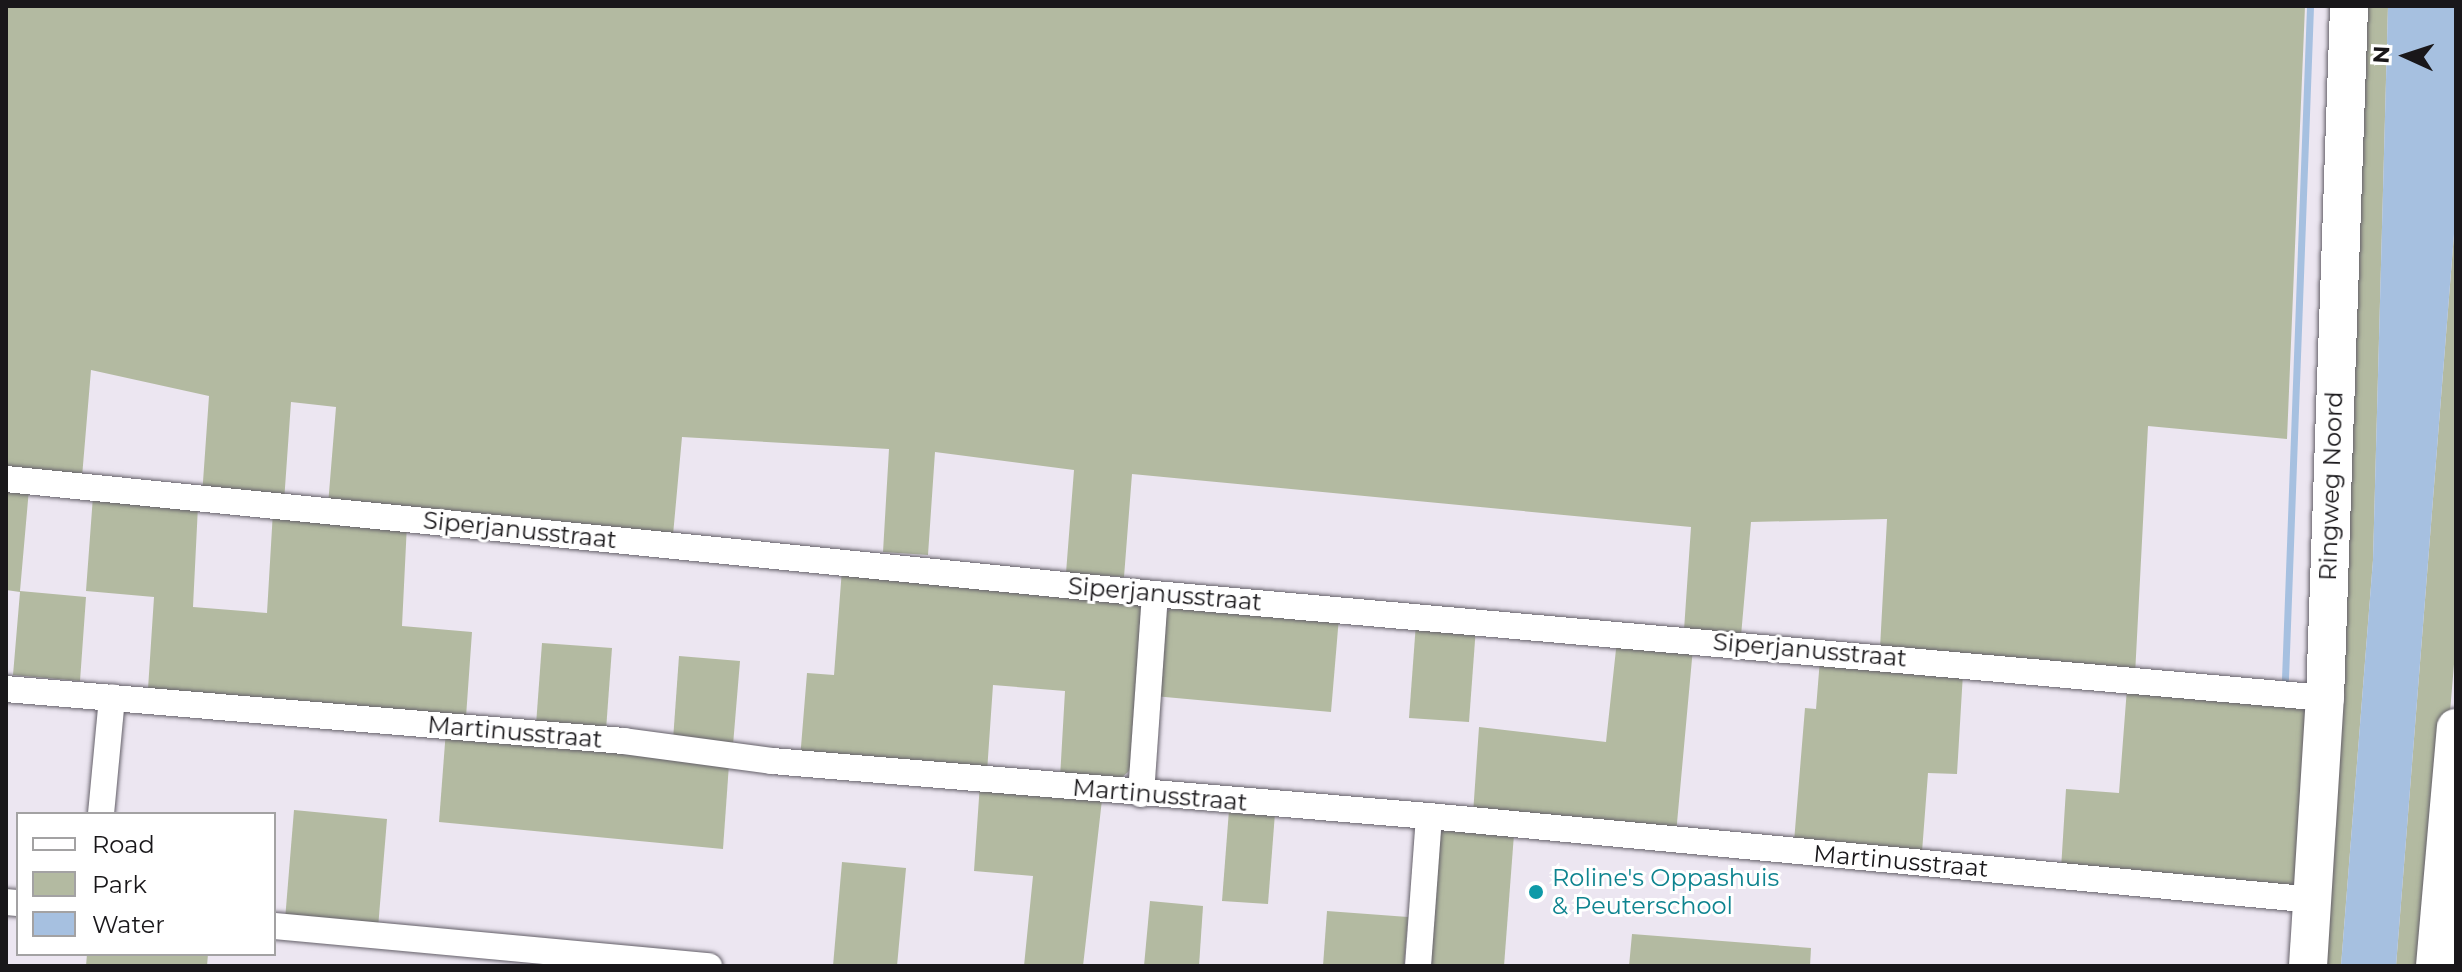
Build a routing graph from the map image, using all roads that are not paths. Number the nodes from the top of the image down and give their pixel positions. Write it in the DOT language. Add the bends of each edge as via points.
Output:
graph roads {
  1 [pos="2349,6"];
  2 [pos="6,479"];
  3 [pos="1155,594"];
  4 [pos="6,689"];
  5 [pos="112,698"];
  6 [pos="2325,698"];
  7 [pos="2456,728"];
  8 [pos="1141,794"];
  9 [pos="101,812"];
  10 [pos="1429,816"];
  11 [pos="2314,900"];
  12 [pos="276,926"];
  13 [pos="2443,947"];
  14 [pos="709,966"];
  15 [pos="1418,966"];
  16 [pos="2308,966"];
  1 -- 6 [label="street, Ringweg Noord"];
  2 -- 3 [label="street, Siperjanusstraat"];
  3 -- 6 [label="street, Siperjanusstraat"];
  3 -- 8 [label="street"];
  4 -- 5 [label="street, Martinusstraat"];
  5 -- 8 [label="street, Martinusstraat" via="624,741 772,761"];
  5 -- 9 [label="street"];
  6 -- 11 [label="street, Ringweg Noord"];
  7 -- 13 [label="street"];
  8 -- 10 [label="street, Martinusstraat"];
  10 -- 11 [label="street, Martinusstraat"];
  10 -- 15 [label="street"];
  11 -- 16 [label="street, Ringweg Noord"];
  12 -- 14 [label="street"];
}
